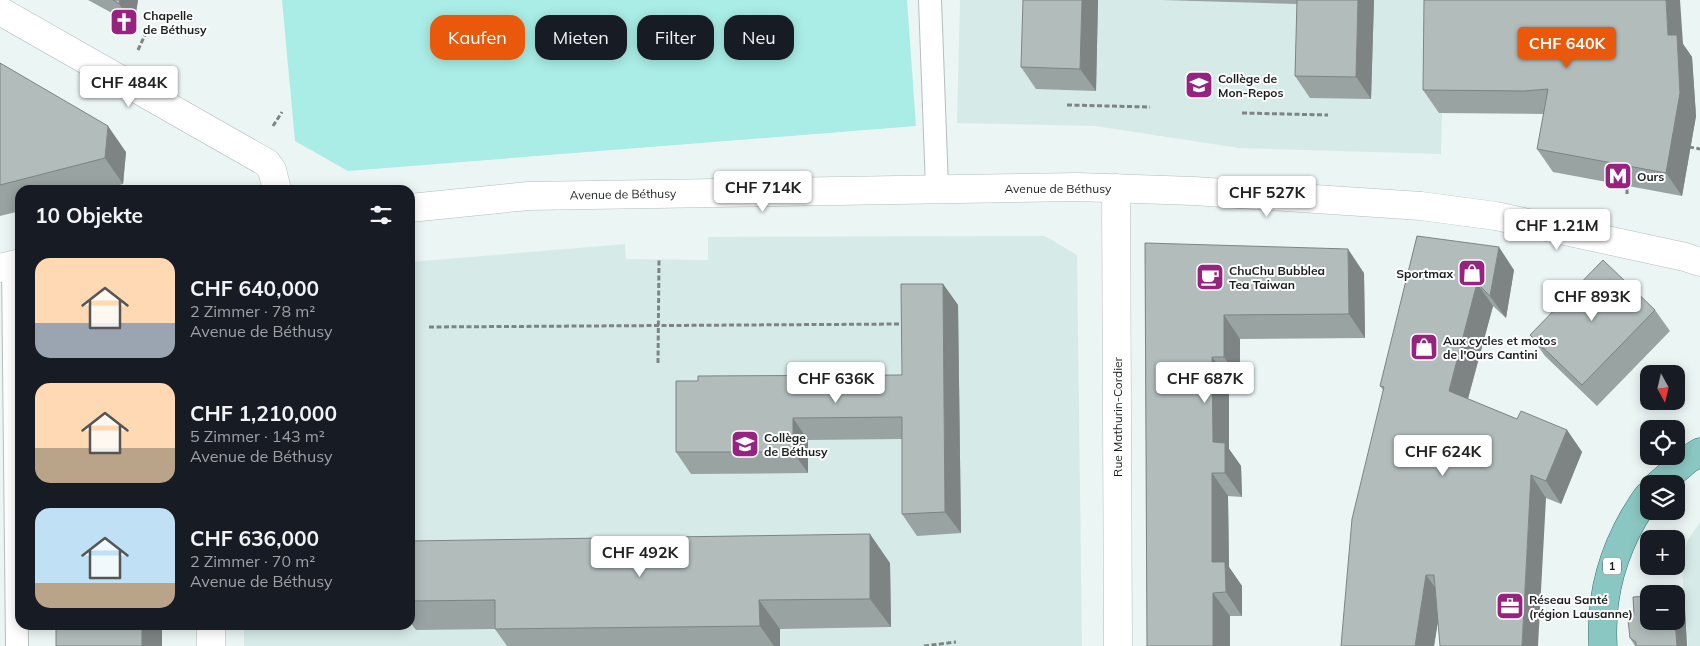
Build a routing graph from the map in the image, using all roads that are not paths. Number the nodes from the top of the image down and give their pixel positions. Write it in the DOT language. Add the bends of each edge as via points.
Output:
graph roads {
  1 [pos="930,0"];
  2 [pos="0,11"];
  3 [pos="276,185"];
  4 [pos="937,188"];
  5 [pos="1116,188"];
  6 [pos="415,207"];
  7 [pos="1700,262"];
  8 [pos="11,265"];
  9 [pos="1700,452"];
  10 [pos="1670,475"];
  11 [pos="1640,510"];
  12 [pos="15,519"];
  13 [pos="17,630"];
  14 [pos="211,630"];
  15 [pos="17,646"];
  16 [pos="211,646"];
  17 [pos="1118,646"];
  18 [pos="1603,646"];
  1 -- 4 [label="lane"];
  2 -- 3 [label="street" via="267,163"];
  4 -- 5 [label="street, Avenue de Béthusy"];
  4 -- 6 [label="street, Avenue de Béthusy" via="528,196"];
  5 -- 7 [label="street, Avenue de Béthusy" via="1421,206 1496,216"];
  5 -- 17 [label="street, Rue Mathurin-Cordier"];
  8 -- 12 [label="lane"];
  9 -- 10 [label="main road"];
  11 -- 18 [label="main road, 1" via="1624,536 1611,570 1604,600"];
  13 -- 15 [label="lane"];
  14 -- 16 [label="street"];
}
